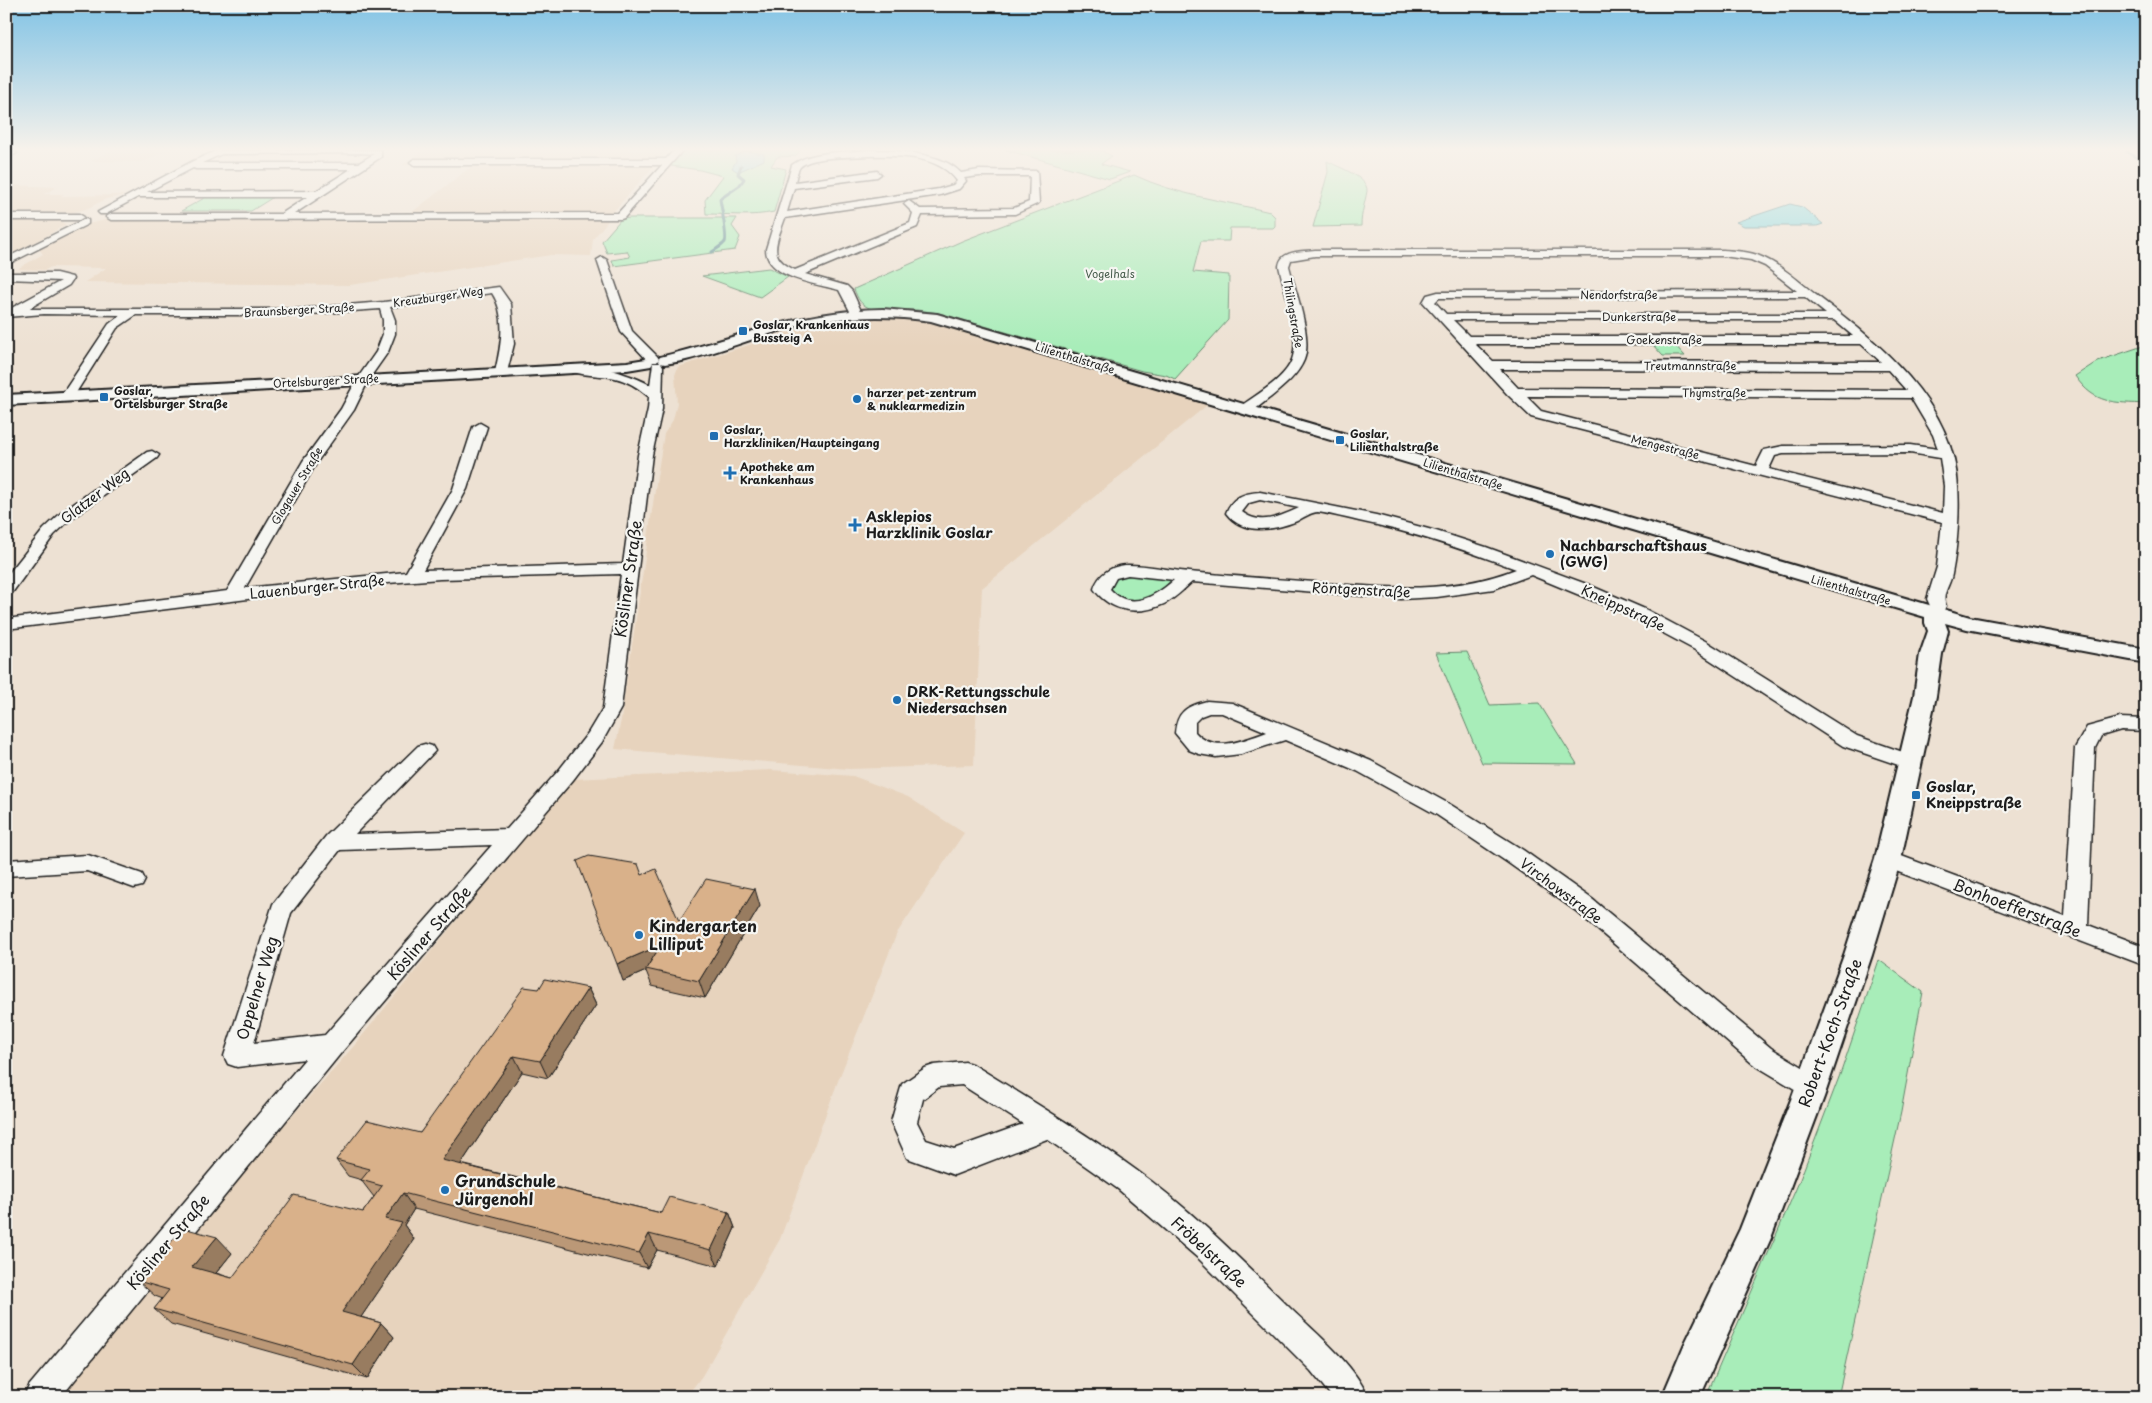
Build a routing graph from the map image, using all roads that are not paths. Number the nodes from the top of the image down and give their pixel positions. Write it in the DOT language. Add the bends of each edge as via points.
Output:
graph roads {
  1 [pos="621,215"];
  2 [pos="785,215"];
  3 [pos="917,215"];
  4 [pos="93,216"];
  5 [pos="284,216"];
  6 [pos="781,216"];
  7 [pos="6,217"];
  8 [pos="1288,256"];
  9 [pos="602,260"];
  10 [pos="6,262"];
  11 [pos="795,274"];
  12 [pos="6,276"];
  13 [pos="1808,294"];
  14 [pos="1431,297"];
  15 [pos="384,305"];
  16 [pos="132,312"];
  17 [pos="856,313"];
  18 [pos="8,316"];
  19 [pos="1835,316"];
  20 [pos="1443,317"];
  21 [pos="1465,340"];
  22 [pos="1864,340"];
  23 [pos="655,362"];
  24 [pos="1488,365"];
  25 [pos="1891,366"];
  26 [pos="574,368"];
  27 [pos="501,372"];
  28 [pos="363,379"];
  29 [pos="1513,392"];
  30 [pos="1914,394"];
  31 [pos="66,396"];
  32 [pos="656,396"];
  33 [pos="6,400"];
  34 [pos="1246,409"];
  35 [pos="480,427"];
  36 [pos="152,455"];
  37 [pos="1946,455"];
  38 [pos="1761,471"];
  39 [pos="1312,508"];
  40 [pos="1950,519"];
  41 [pos="629,569"];
  42 [pos="1532,569"];
  43 [pos="412,576"];
  44 [pos="1188,577"];
  45 [pos="1942,583"];
  46 [pos="6,589"];
  47 [pos="233,595"];
  48 [pos="1937,614"];
  49 [pos="6,624"];
  50 [pos="2146,656"];
  51 [pos="2146,725"];
  52 [pos="1287,732"];
  53 [pos="425,751"];
  54 [pos="1910,762"];
  55 [pos="512,837"];
  56 [pos="334,842"];
  57 [pos="1888,859"];
  58 [pos="6,868"];
  59 [pos="134,880"];
  60 [pos="2076,931"];
  61 [pos="2146,957"];
  62 [pos="332,1045"];
  63 [pos="1812,1086"];
  64 [pos="1050,1126"];
  65 [pos="40,1397"];
  66 [pos="1352,1397"];
  67 [pos="1681,1397"];
  1 -- 5 [label="street"];
  2 -- 6 [label="street"];
  3 -- 11 [label="street" via="914,225"];
  4 -- 5 [label="street"];
  4 -- 7 [label="street"];
  4 -- 10 [label="street"];
  6 -- 11 [label="street" via="771,257 777,266"];
  8 -- 13 [label="street" via="1315,253 1724,253 1753,257 1769,264"];
  8 -- 34 [label="street, Thilingstraße" via="1284,266 1299,336 1299,358 1285,377"];
  9 -- 23 [label="street" via="627,332"];
  11 -- 17 [label="street" via="843,288"];
  12 -- 18 [label="street" via="68,278 65,283"];
  13 -- 14 [label="street, Nendorfstraße"];
  13 -- 19 [label="street"];
  14 -- 20 [label="street, Mengestraße" via="1429,302"];
  15 -- 16 [label="street, Braunsberger Straße" via="290,312"];
  15 -- 27 [label="street, Kreuzburger Weg" via="495,289 505,304 508,344"];
  15 -- 28 [label="street" via="389,334 382,352"];
  16 -- 18 [label="street, Braunsberger Straße"];
  16 -- 31 [label="street" via="113,326"];
  17 -- 23 [label="street, Lilienthalstraße" via="800,321 705,351"];
  17 -- 34 [label="street, Lilienthalstraße" via="906,313 953,321"];
  19 -- 20 [label="street, Dunkerstraße"];
  19 -- 22 [label="street"];
  20 -- 21 [label="street, Mengestraße"];
  21 -- 22 [label="street, Goekenstraße"];
  21 -- 24 [label="street, Mengestraße"];
  22 -- 25 [label="street"];
  23 -- 26 [label="street, Ortelsburger Straße"];
  23 -- 32 [label="street, Kösliner Straße"];
  24 -- 25 [label="street, Treutmannstraße"];
  24 -- 29 [label="street, Mengestraße"];
  25 -- 30 [label="street"];
  26 -- 27 [label="street, Ortelsburger Straße"];
  26 -- 32 [label="street" via="633,379"];
  27 -- 28 [label="street, Ortelsburger Straße"];
  28 -- 31 [label="street, Ortelsburger Straße"];
  28 -- 47 [label="street, Glogauer Straße" via="348,410 310,461"];
  29 -- 30 [label="street, Thymstraße"];
  29 -- 38 [label="street, Mengestraße" via="1536,414"];
  30 -- 37 [label="street" via="1927,410"];
  31 -- 33 [label="street, Ortelsburger Straße"];
  32 -- 41 [label="street, Kösliner Straße"];
  34 -- 48 [label="street, Lilienthalstraße"];
  35 -- 43 [label="street" via="456,496"];
  36 -- 46 [label="street, Glatzer Weg" via="66,516 49,532"];
  37 -- 38 [label="street" via="1910,450 1783,450 1769,453"];
  37 -- 40 [label="street" via="1952,487"];
  38 -- 40 [label="street, Mengestraße"];
  39 -- 42 [label="street, Kneippstraße" via="1430,534"];
  40 -- 45 [label="street"];
  41 -- 43 [label="street, Lauenburger Straße"];
  41 -- 55 [label="street, Kösliner Straße" via="612,708 566,775"];
  42 -- 44 [label="street, Röntgenstraße" via="1494,584 1401,594"];
  42 -- 54 [label="street, Kneippstraße" via="1641,614 1701,646 1850,741"];
  43 -- 47 [label="street, Lauenburger Straße"];
  45 -- 48 [label="street" via="1942,604"];
  47 -- 49 [label="street, Lauenburger Straße"];
  48 -- 50 [label="street, Lilienthalstraße" via="1967,623"];
  48 -- 54 [label="street, Robert-Koch-Straße" via="1938,631"];
  51 -- 60 [label="street" via="2120,724 2094,732 2085,748"];
  52 -- 63 [label="street, Virchowstraße" via="1375,772 1444,810 1515,856 1584,906 1762,1056"];
  53 -- 56 [label="street, Oppelner Weg"];
  54 -- 57 [label="street, Robert-Koch-Straße"];
  55 -- 56 [label="street"];
  55 -- 62 [label="street, Kösliner Straße"];
  56 -- 62 [label="street, Oppelner Weg" via="281,910 237,1056"];
  57 -- 60 [label="street, Bonhoefferstraße"];
  57 -- 63 [label="street, Robert-Koch-Straße"];
  58 -- 59 [label="street" via="88,863"];
  60 -- 61 [label="street, Bonhoefferstraße"];
  62 -- 65 [label="street, Kösliner Straße"];
  63 -- 67 [label="street, Robert-Koch-Straße" via="1753,1240"];
  64 -- 64 [label="street, Fröbelstraße" via="965,1073 934,1076 911,1092 904,1122 918,1149 954,1162"];
  64 -- 66 [label="street, Fröbelstraße" via="1128,1180 1209,1249 1322,1360"];
}
